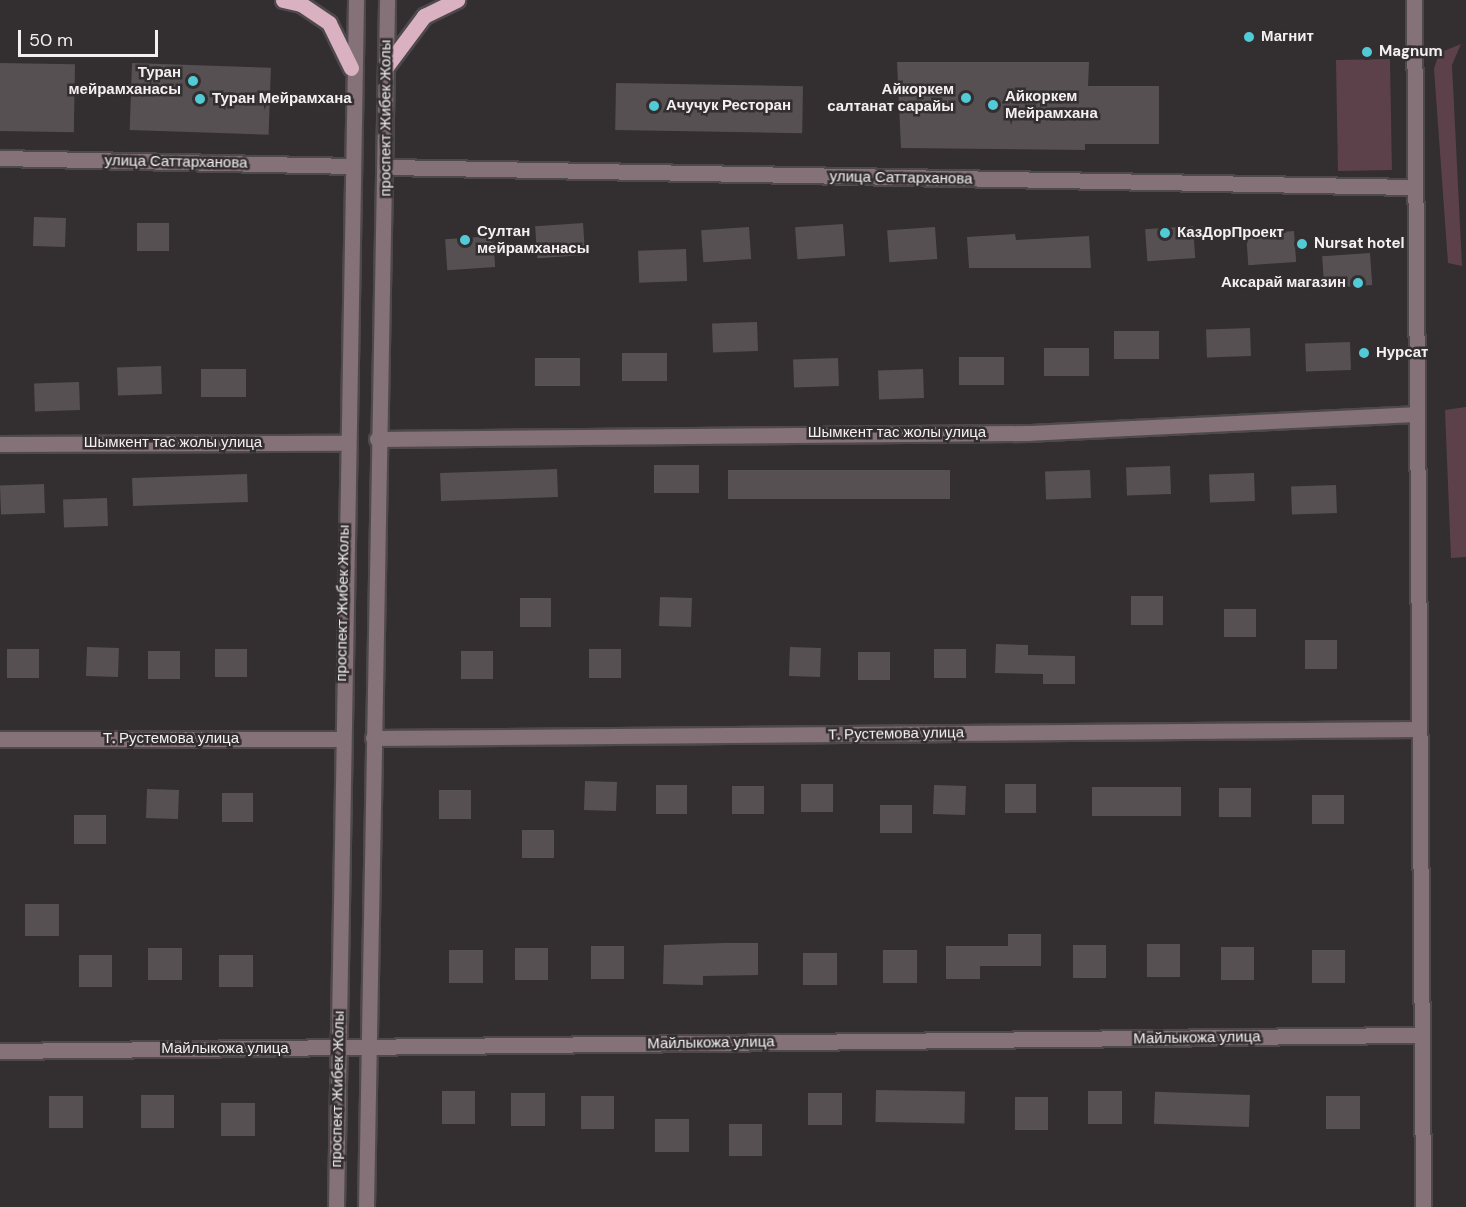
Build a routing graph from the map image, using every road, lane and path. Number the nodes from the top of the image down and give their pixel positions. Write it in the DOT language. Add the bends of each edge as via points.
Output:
graph roads {
  1 [pos="283,0"];
  2 [pos="356,0"];
  3 [pos="387,0"];
  4 [pos="457,0"];
  5 [pos="1414,0"];
  6 [pos="386,67"];
  7 [pos="351,68"];
  8 [pos="0,158"];
  9 [pos="352,166"];
  10 [pos="388,167"];
  11 [pos="1415,187"];
  12 [pos="1417,414"];
  13 [pos="377,440"];
  14 [pos="347,443"];
  15 [pos="0,444"];
  16 [pos="1419,729"];
  17 [pos="373,738"];
  18 [pos="0,739"];
  19 [pos="341,740"];
  20 [pos="1421,1035"];
  21 [pos="368,1047"];
  22 [pos="340,1048"];
  23 [pos="0,1051"];
  24 [pos="336,1207"];
  25 [pos="366,1207"];
  26 [pos="1423,1207"];
  1 -- 7 [label="main road" via="329,23"];
  2 -- 7 [label="street, проспект Жибек Жолы"];
  3 -- 6 [label="street, проспект Жибек Жолы"];
  4 -- 6 [label="main road" via="424,16"];
  5 -- 11 [label="street"];
  6 -- 10 [label="street, проспект Жибек Жолы"];
  7 -- 9 [label="street, проспект Жибек Жолы"];
  8 -- 9 [label="street, улица Саттарханова"];
  9 -- 14 [label="street, проспект Жибек Жолы"];
  10 -- 11 [label="street, улица Саттарханова"];
  10 -- 13 [label="street, проспект Жибек Жолы"];
  11 -- 12 [label="street"];
  12 -- 13 [label="street, Шымкент тас жолы улица" via="1028,433"];
  12 -- 16 [label="street"];
  13 -- 17 [label="street, проспект Жибек Жолы"];
  14 -- 15 [label="street, Шымкент тас жолы улица"];
  14 -- 19 [label="street, проспект Жибек Жолы"];
  16 -- 17 [label="street, Т. Рустемова улица"];
  16 -- 20 [label="street"];
  17 -- 21 [label="street, проспект Жибек Жолы"];
  18 -- 19 [label="street, Т. Рустемова улица"];
  19 -- 22 [label="street, проспект Жибек Жолы"];
  20 -- 21 [label="street, Майлыкожа улица"];
  20 -- 26 [label="street"];
  21 -- 22 [label="street, Майлыкожа улица"];
  21 -- 25 [label="street, проспект Жибек Жолы"];
  22 -- 23 [label="street, Майлыкожа улица"];
  22 -- 24 [label="street, проспект Жибек Жолы"];
}
